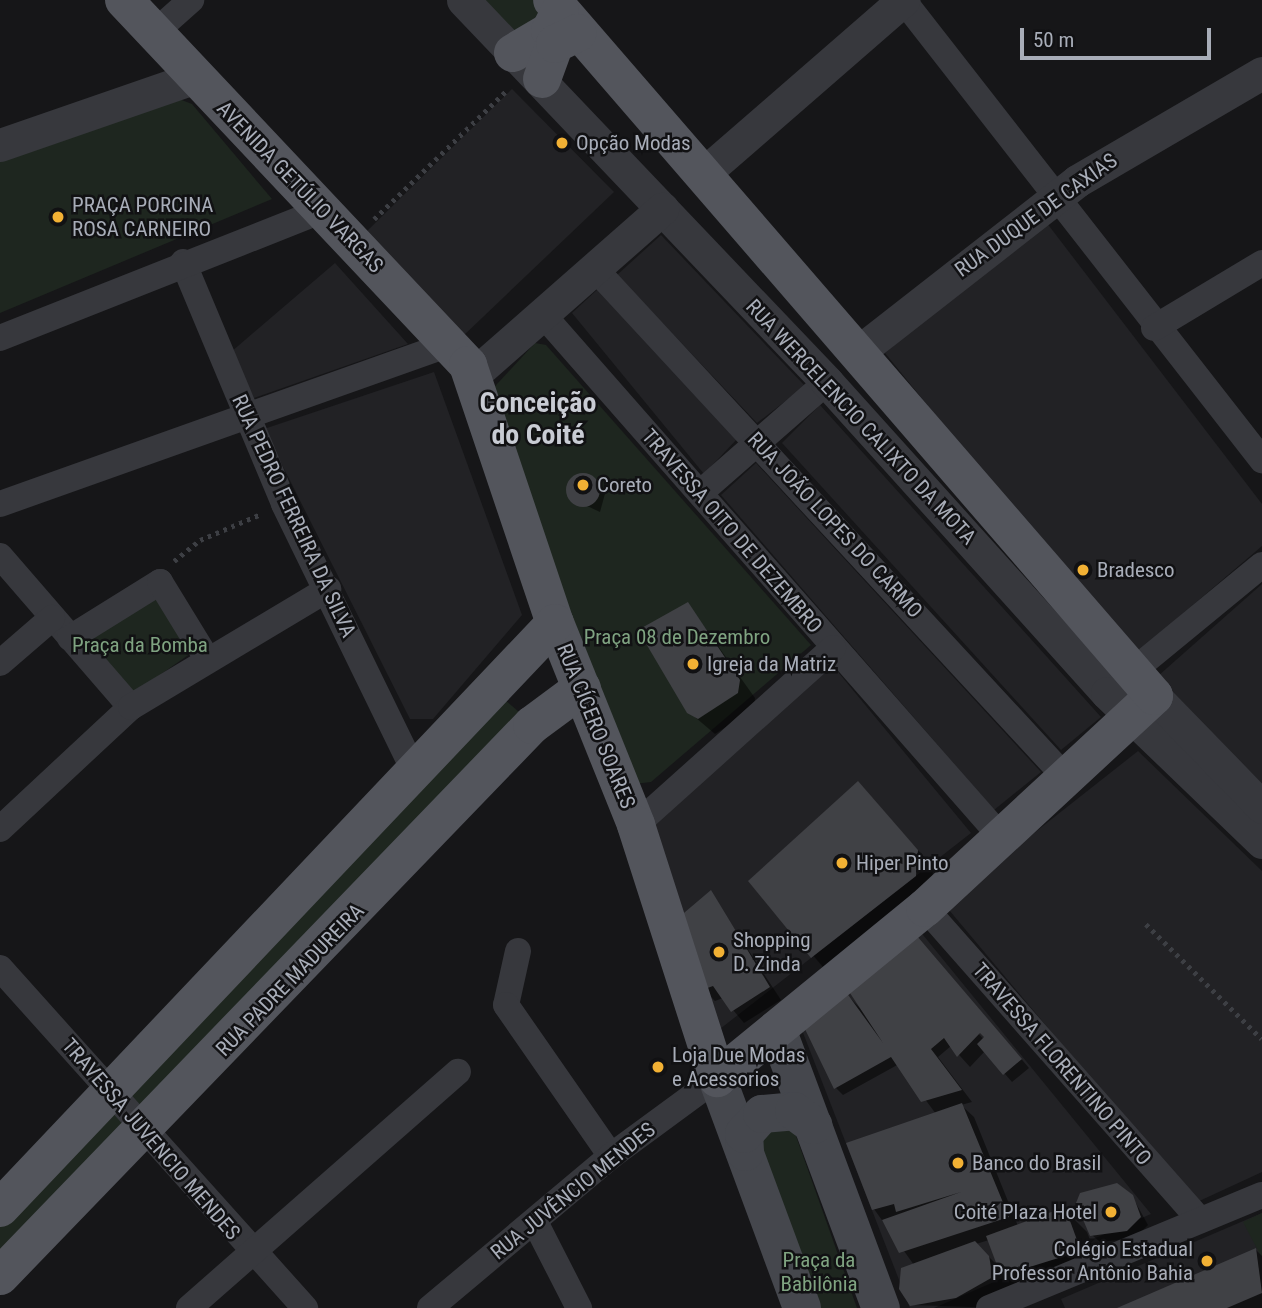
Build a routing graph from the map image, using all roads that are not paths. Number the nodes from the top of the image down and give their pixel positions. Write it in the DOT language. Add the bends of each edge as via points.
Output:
graph roads {
  1 [pos="124,0"];
  2 [pos="191,0"];
  3 [pos="463,0"];
  4 [pos="903,0"];
  5 [pos="564,14"];
  6 [pos="154,33"];
  7 [pos="528,67"];
  8 [pos="1262,73"];
  9 [pos="196,77"];
  10 [pos="0,145"];
  11 [pos="702,175"];
  12 [pos="1053,198"];
  13 [pos="662,209"];
  14 [pos="321,211"];
  15 [pos="183,262"];
  16 [pos="1262,263"];
  17 [pos="598,272"];
  18 [pos="545,317"];
  19 [pos="1154,328"];
  20 [pos="0,338"];
  21 [pos="450,344"];
  22 [pos="857,353"];
  23 [pos="473,375"];
  24 [pos="827,382"];
  25 [pos="246,419"];
  26 [pos="759,442"];
  27 [pos="1262,460"];
  28 [pos="700,493"];
  29 [pos="0,504"];
  30 [pos="0,556"];
  31 [pos="1262,565"];
  32 [pos="328,589"];
  33 [pos="52,618"];
  34 [pos="555,623"];
  35 [pos="70,638"];
  36 [pos="833,648"];
  37 [pos="206,657"];
  38 [pos="0,663"];
  39 [pos="490,688"];
  40 [pos="582,688"];
  41 [pos="1132,695"];
  42 [pos="131,707"];
  43 [pos="532,724"];
  44 [pos="413,768"];
  45 [pos="1069,780"];
  46 [pos="1262,807"];
  47 [pos="636,825"];
  48 [pos="0,829"];
  49 [pos="1003,839"];
  50 [pos="1262,842"];
  51 [pos="925,908"];
  52 [pos="518,951"];
  53 [pos="2,975"];
  54 [pos="777,1029"];
  55 [pos="458,1072"];
  56 [pos="717,1078"];
  57 [pos="107,1089"];
  58 [pos="813,1125"];
  59 [pos="144,1131"];
  60 [pos="746,1152"];
  61 [pos="611,1156"];
  62 [pos="1262,1195"];
  63 [pos="0,1208"];
  64 [pos="1199,1220"];
  65 [pos="535,1222"];
  66 [pos="251,1253"];
  67 [pos="0,1276"];
  68 [pos="189,1308"];
  69 [pos="305,1308"];
  70 [pos="430,1308"];
  71 [pos="579,1308"];
  72 [pos="802,1308"];
  73 [pos="881,1308"];
  74 [pos="989,1308"];
  1 -- 6 [label="main road, AVENIDA GETÚLIO VARGAS"];
  2 -- 6 [label="street"];
  3 -- 7 [label="street, RUA WERCELENCIO CALIXTO DA MOTA"];
  4 -- 11 [label="street"];
  4 -- 12 [label="street"];
  5 -- 7 [label="main road"];
  5 -- 11 [label="main road, RUA WERCELENCIO CALIXTO DA MOTA"];
  6 -- 9 [label="main road, AVENIDA GETÚLIO VARGAS"];
  7 -- 13 [label="street, RUA WERCELENCIO CALIXTO DA MOTA"];
  8 -- 12 [label="street, RUA DUQUE DE CAXIAS"];
  9 -- 10 [label="street"];
  9 -- 14 [label="main road, AVENIDA GETÚLIO VARGAS"];
  11 -- 22 [label="main road, RUA WERCELENCIO CALIXTO DA MOTA"];
  12 -- 19 [label="street"];
  12 -- 22 [label="street, RUA DUQUE DE CAXIAS"];
  13 -- 17 [label="street"];
  13 -- 24 [label="street, RUA WERCELENCIO CALIXTO DA MOTA"];
  14 -- 15 [label="street"];
  14 -- 21 [label="main road, AVENIDA GETÚLIO VARGAS"];
  15 -- 20 [label="street"];
  15 -- 25 [label="street, RUA PEDRO FERREIRA DA SILVA"];
  16 -- 19 [label="street"];
  17 -- 18 [label="street"];
  17 -- 26 [label="street, RUA JOÃO LOPES DO CARMO"];
  18 -- 23 [label="street"];
  18 -- 28 [label="street, TRAVESSA OITO DE DEZEMBRO"];
  19 -- 27 [label="street"];
  21 -- 23 [label="main road, AVENIDA GETÚLIO VARGAS"];
  21 -- 25 [label="street"];
  22 -- 41 [label="main road, RUA WERCELENCIO CALIXTO DA MOTA"];
  23 -- 34 [label="main road, RUA CÍCERO SOARES"];
  24 -- 26 [label="street"];
  24 -- 41 [label="street, RUA WERCELENCIO CALIXTO DA MOTA"];
  25 -- 29 [label="street"];
  25 -- 32 [label="street, RUA PEDRO FERREIRA DA SILVA"];
  26 -- 28 [label="street"];
  26 -- 45 [label="street, RUA JOÃO LOPES DO CARMO"];
  28 -- 36 [label="street, TRAVESSA OITO DE DEZEMBRO"];
  30 -- 33 [label="street"];
  31 -- 41 [label="street"];
  32 -- 37 [label="street"];
  32 -- 44 [label="street, RUA PEDRO FERREIRA DA SILVA"];
  33 -- 35 [label="street"];
  33 -- 38 [label="street"];
  34 -- 39 [label="main road"];
  34 -- 40 [label="main road, RUA CÍCERO SOARES"];
  35 -- 37 [label="street" via="160,582"];
  35 -- 42 [label="street"];
  36 -- 47 [label="street"];
  36 -- 49 [label="street, TRAVESSA OITO DE DEZEMBRO"];
  37 -- 42 [label="street"];
  39 -- 43 [label="main road" via="518,695"];
  39 -- 44 [label="main road"];
  40 -- 43 [label="main road, RUA PADRE MADUREIRA"];
  40 -- 47 [label="main road, RUA CÍCERO SOARES"];
  41 -- 45 [label="main road"];
  41 -- 46 [label="street, RUA WERCELENCIO CALIXTO DA MOTA"];
  41 -- 50 [label="street, RUA WERCELENCIO CALIXTO DA MOTA"];
  42 -- 48 [label="street"];
  43 -- 59 [label="main road, RUA PADRE MADUREIRA"];
  44 -- 57 [label="main road"];
  45 -- 49 [label="main road"];
  47 -- 56 [label="main road, RUA CÍCERO SOARES"];
  49 -- 51 [label="main road"];
  51 -- 54 [label="main road"];
  51 -- 64 [label="street, TRAVESSA FLORENTINO PINTO"];
  52 -- 61 [label="street" via="506,1006"];
  53 -- 57 [label="street, TRAVESSA JUVENCIO MENDES"];
  54 -- 56 [label="main road"];
  54 -- 58 [label="main road"];
  55 -- 66 [label="street"];
  56 -- 60 [label="main road"];
  56 -- 61 [label="street, RUA JUVÊNCIO MENDES"];
  57 -- 59 [label="street, TRAVESSA JUVENCIO MENDES"];
  57 -- 63 [label="main road"];
  58 -- 60 [label="main road" via="794,1111 762,1114 744,1134"];
  58 -- 73 [label="main road"];
  59 -- 66 [label="street, TRAVESSA JUVENCIO MENDES"];
  59 -- 67 [label="main road, RUA PADRE MADUREIRA"];
  60 -- 72 [label="main road"];
  61 -- 65 [label="street, RUA JUVÊNCIO MENDES"];
  62 -- 64 [label="street"];
  64 -- 74 [label="street"];
  65 -- 70 [label="street, RUA JUVÊNCIO MENDES"];
  65 -- 71 [label="street"];
  66 -- 68 [label="street"];
  66 -- 69 [label="street, TRAVESSA JUVENCIO MENDES"];
}
